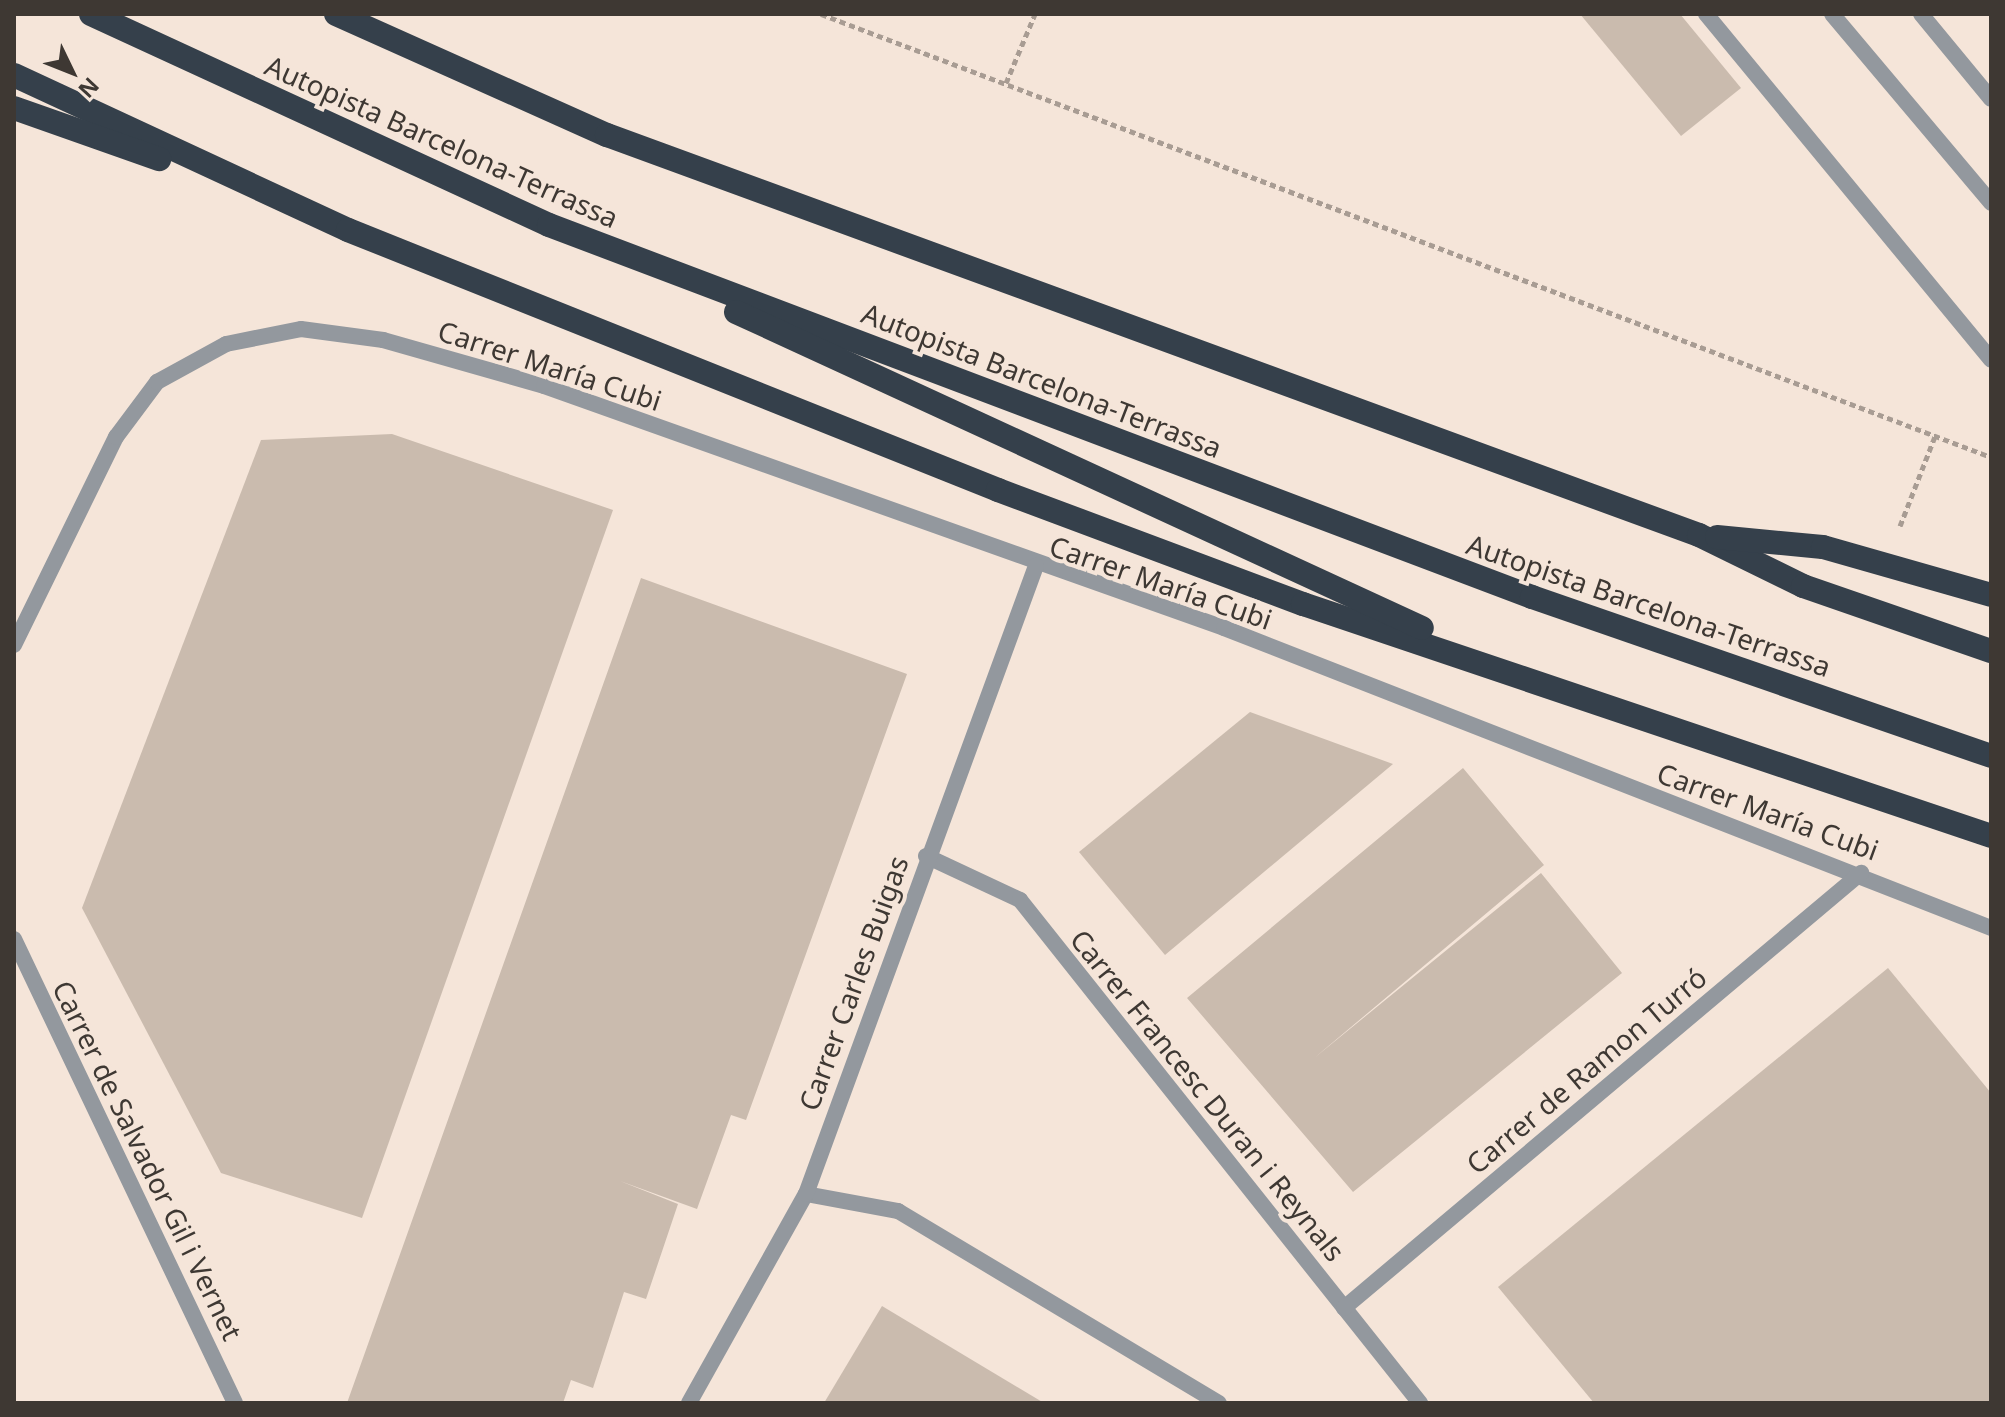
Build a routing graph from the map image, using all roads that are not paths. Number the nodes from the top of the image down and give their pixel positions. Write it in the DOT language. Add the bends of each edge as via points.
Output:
graph roads {
  1 [pos="91,14"];
  2 [pos="336,14"];
  3 [pos="1706,14"];
  4 [pos="1832,14"];
  5 [pos="1921,14"];
  6 [pos="14,75"];
  7 [pos="1991,99"];
  8 [pos="14,108"];
  9 [pos="1991,203"];
  10 [pos="549,225"];
  11 [pos="348,230"];
  12 [pos="1991,360"];
  13 [pos="1699,535"];
  14 [pos="1036,566"];
  15 [pos="1991,595"];
  16 [pos="14,645"];
  17 [pos="1991,651"];
  18 [pos="1523,675"];
  19 [pos="1991,756"];
  20 [pos="1991,836"];
  21 [pos="926,856"];
  22 [pos="1861,873"];
  23 [pos="1991,928"];
  24 [pos="14,939"];
  25 [pos="806,1194"];
  26 [pos="1344,1308"];
  27 [pos="235,1403"];
  28 [pos="689,1403"];
  29 [pos="1219,1403"];
  30 [pos="1420,1403"];
  1 -- 10 [label="highway, Autopista Barcelona-Terrassa"];
  2 -- 13 [label="highway" via="607,135"];
  3 -- 12 [label="street"];
  4 -- 9 [label="street"];
  5 -- 7 [label="street"];
  6 -- 11 [label="highway"];
  8 -- 11 [label="highway"];
  10 -- 18 [label="highway"];
  10 -- 19 [label="highway, Autopista Barcelona-Terrassa" via="1532,597"];
  11 -- 18 [label="highway" via="998,490 1303,604"];
  13 -- 15 [label="highway" via="1823,547"];
  13 -- 17 [label="highway" via="1803,586"];
  14 -- 16 [label="street, Carrer María Cubi" via="544,386 383,340 301,329 226,344 157,382 116,437"];
  14 -- 21 [label="street, Carrer Carles Buigas"];
  14 -- 22 [label="street, Carrer María Cubi" via="1224,628 1488,736"];
  18 -- 20 [label="highway"];
  21 -- 25 [label="street, Carrer Carles Buigas"];
  21 -- 26 [label="street, Carrer Francesc Duran i Reynals" via="1020,900"];
  22 -- 23 [label="street, Carrer María Cubi"];
  22 -- 26 [label="street, Carrer de Ramon Turró"];
  24 -- 27 [label="street, Carrer de Salvador Gil i Vernet"];
  25 -- 28 [label="street, Carrer Carles Buigas"];
  25 -- 29 [label="street" via="898,1211"];
  26 -- 30 [label="street, Carrer Francesc Duran i Reynals"];
}
